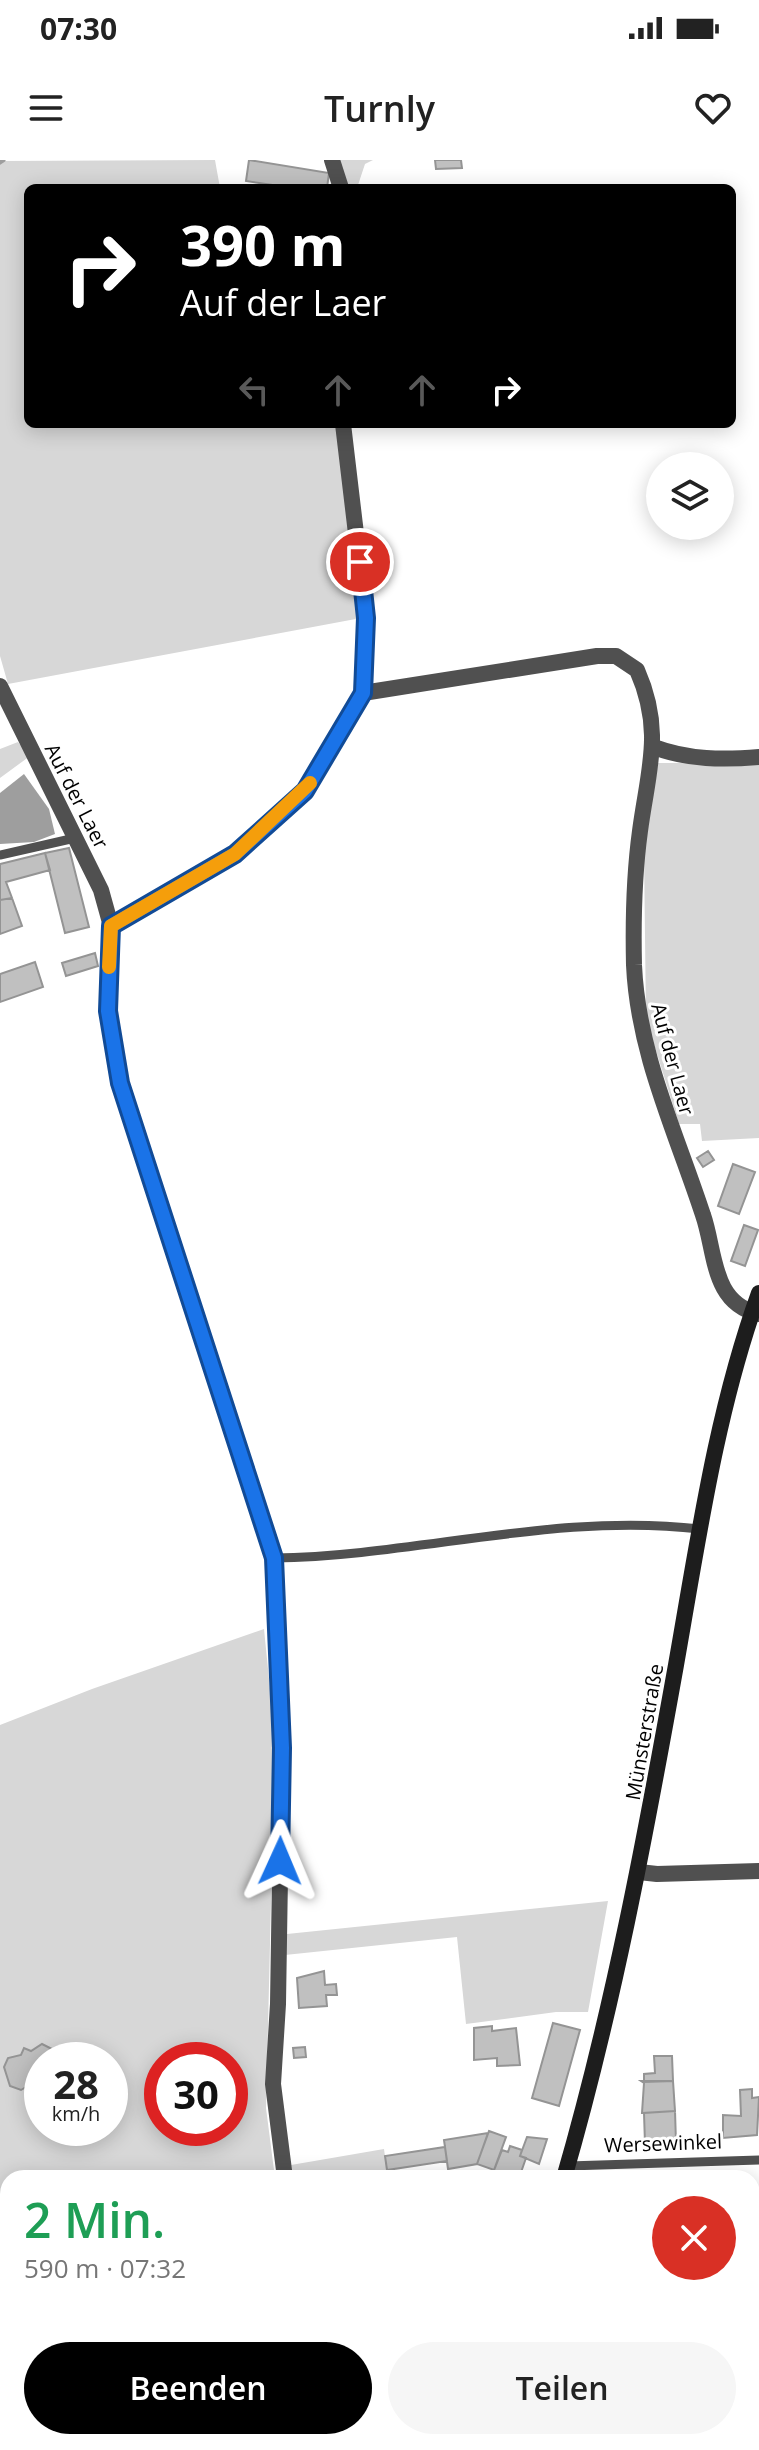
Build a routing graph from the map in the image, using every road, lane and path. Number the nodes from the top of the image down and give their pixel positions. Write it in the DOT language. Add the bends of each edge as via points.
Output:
graph roads {
  1 [pos="332,160"];
  2 [pos="340,184"];
  3 [pos="343,428"];
  4 [pos="0,686"];
  5 [pos="363,693"];
  6 [pos="654,747"];
  7 [pos="759,757"];
  8 [pos="75,838"];
  9 [pos="0,855"];
  10 [pos="111,926"];
  11 [pos="759,1293"];
  12 [pos="756,1313"];
  13 [pos="700,1529"];
  14 [pos="274,1558"];
  15 [pos="759,1871"];
  16 [pos="639,1872"];
  17 [pos="759,2160"];
  18 [pos="284,2170"];
  19 [pos="567,2170"];
  20 [pos="598,2170"];
  1 -- 2 [label="street"];
  3 -- 5 [label="street" via="366,618"];
  4 -- 8 [label="street, Auf der Laer"];
  5 -- 6 [label="street, Auf der Laer" via="616,656 629,661 643,683"];
  5 -- 10 [label="street" via="305,791 235,854"];
  6 -- 7 [label="street" via="697,758"];
  6 -- 12 [label="street, Auf der Laer" via="635,892 636,1001 667,1117 705,1218 716,1273 724,1292"];
  8 -- 9 [label="lane"];
  8 -- 10 [label="street, Auf der Laer" via="101,890"];
  10 -- 14 [label="street, Auf der Laer" via="108,1011 120,1083"];
  11 -- 12 [label="main road, Münsterstraße"];
  12 -- 13 [label="main road, Münsterstraße"];
  13 -- 14 [label="lane" via="597,1524 322,1557"];
  13 -- 16 [label="main road, Münsterstraße"];
  14 -- 18 [label="street, Auf der Laer" via="282,1748 273,2084"];
  15 -- 16 [label="street"];
  16 -- 19 [label="main road, Münsterstraße"];
  17 -- 20 [label="lane, Wersewinkel"];
}
